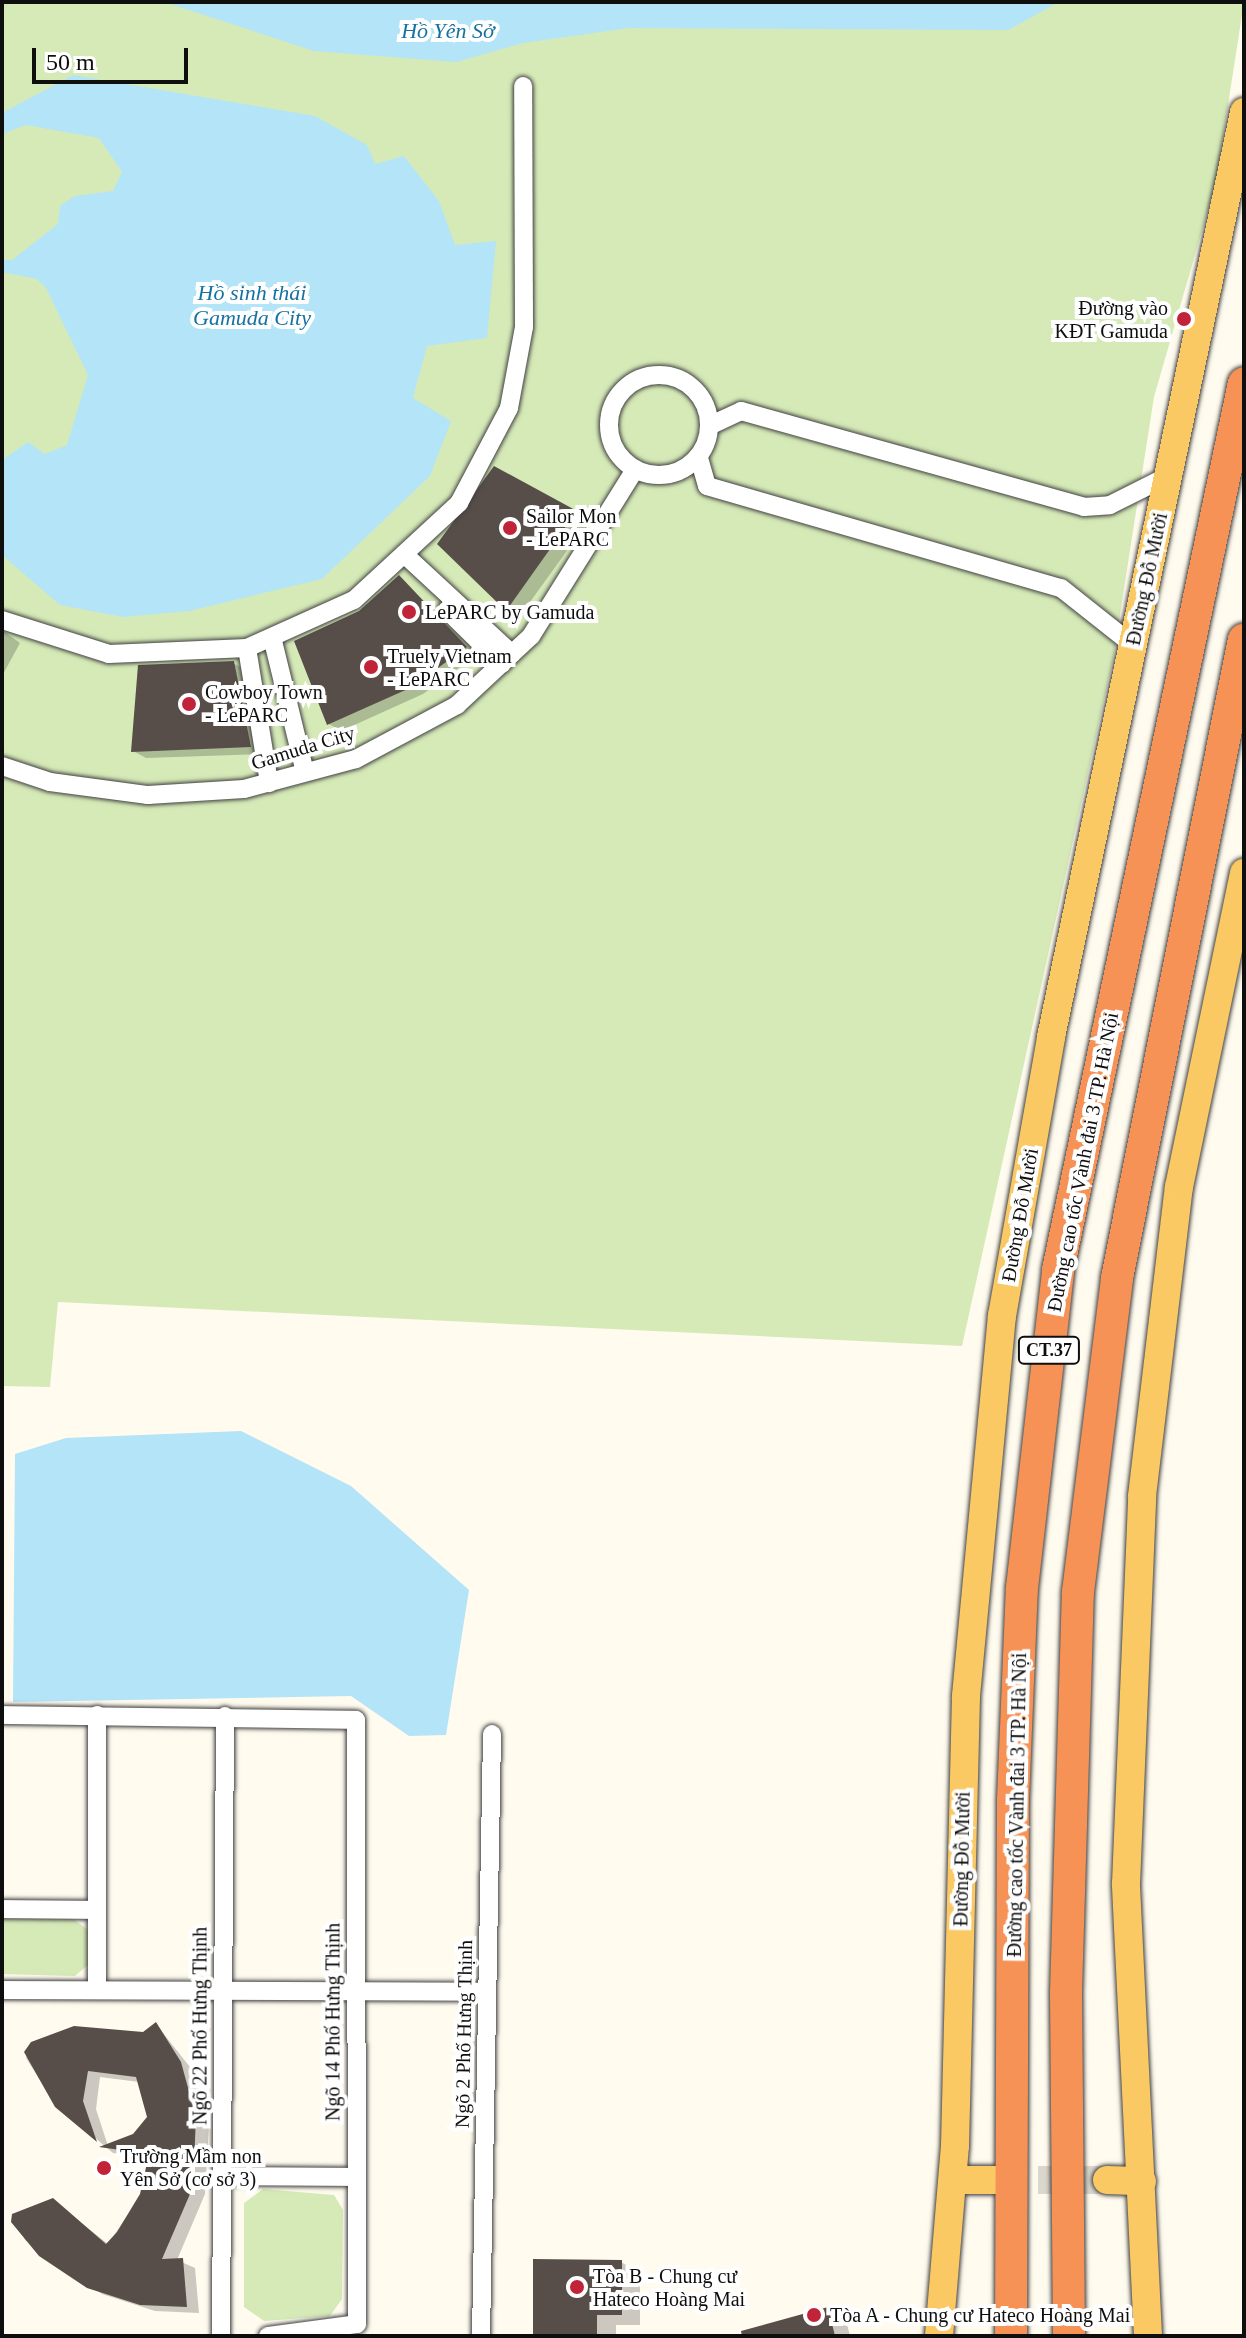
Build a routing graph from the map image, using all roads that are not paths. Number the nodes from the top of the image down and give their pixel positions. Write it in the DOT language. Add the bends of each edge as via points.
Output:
graph roads {
  1 [pos="523,86"];
  2 [pos="1244,112"];
  3 [pos="1244,383"];
  4 [pos="711,425"];
  5 [pos="699,458"];
  6 [pos="634,471"];
  7 [pos="1168,476"];
  8 [pos="400,557"];
  9 [pos="2,620"];
  10 [pos="272,637"];
  11 [pos="1244,639"];
  12 [pos="1133,645"];
  13 [pos="247,648"];
  14 [pos="507,659"];
  15 [pos="2,766"];
  16 [pos="305,772"];
  17 [pos="269,783"];
  18 [pos="1244,873"];
  19 [pos="2,1715"];
  20 [pos="97,1715"];
  21 [pos="225,1716"];
  22 [pos="492,1734"];
  23 [pos="2,1909"];
  24 [pos="97,1910"];
  25 [pos="2,1990"];
  26 [pos="97,1990"];
  27 [pos="222,1991"];
  28 [pos="355,1991"];
  29 [pos="487,1992"];
  30 [pos="222,2176"];
  31 [pos="355,2177"];
  32 [pos="953,2180"];
  33 [pos="996,2180"];
  34 [pos="1107,2180"];
  35 [pos="1142,2181"];
  36 [pos="221,2336"];
  37 [pos="268,2336"];
  38 [pos="481,2336"];
  39 [pos="939,2336"];
  40 [pos="1011,2336"];
  41 [pos="1069,2336"];
  42 [pos="1148,2336"];
  1 -- 8 [label="street" via="525,297 509,408 459,503"];
  2 -- 7 [label="main road, Đường Đỗ Mười"];
  3 -- 40 [label="highway, Đường cao tốc Vành đai 3 TP. Hà Nội / CT.37" via="1058,1270 1022,1588 1013,1800"];
  4 -- 5 [label="street"];
  4 -- 6 [label="street" via="698,391 667,374 632,380 610,408 611,444"];
  4 -- 7 [label="street" via="741,411 1084,507 1110,505"];
  5 -- 6 [label="street" via="669,477"];
  5 -- 12 [label="street" via="707,486 1061,588"];
  6 -- 14 [label="street, Gamuda City" via="584,560"];
  7 -- 12 [label="main road, Đường Đỗ Mười"];
  8 -- 10 [label="street" via="354,600"];
  8 -- 14 [label="street"];
  9 -- 13 [label="street" via="109,654"];
  10 -- 13 [label="street"];
  10 -- 16 [label="street"];
  11 -- 41 [label="highway, CT.37" via="1117,1278 1078,1592 1066,1993"];
  12 -- 32 [label="main road, Đường Đỗ Mười" via="1051,1037 985,1455 966,1696"];
  13 -- 17 [label="street"];
  14 -- 16 [label="street, Gamuda City" via="457,705 356,759"];
  15 -- 17 [label="street, Gamuda City" via="50,782 148,795"];
  16 -- 17 [label="street, Gamuda City"];
  18 -- 35 [label="main road" via="1179,1187 1142,1496 1126,1884"];
  19 -- 20 [label="street"];
  20 -- 21 [label="street"];
  20 -- 24 [label="street"];
  21 -- 27 [label="street, Ngõ 22 Phố Hưng Thịnh"];
  21 -- 28 [label="street, Ngõ 14 Phố Hưng Thịnh" via="356,1720"];
  22 -- 29 [label="street, Ngõ 2 Phố Hưng Thịnh"];
  23 -- 24 [label="street"];
  24 -- 26 [label="street"];
  25 -- 26 [label="street"];
  26 -- 27 [label="street"];
  27 -- 28 [label="street"];
  27 -- 30 [label="street, Ngõ 22 Phố Hưng Thịnh"];
  28 -- 29 [label="street"];
  28 -- 31 [label="street, Ngõ 14 Phố Hưng Thịnh"];
  29 -- 38 [label="street, Ngõ 2 Phố Hưng Thịnh"];
  30 -- 31 [label="street"];
  30 -- 36 [label="street, Ngõ 22 Phố Hưng Thịnh"];
  31 -- 37 [label="street, Ngõ 14 Phố Hưng Thịnh" via="357,2324"];
  32 -- 33 [label="main road"];
  32 -- 39 [label="main road, Đường Đỗ Mười"];
  34 -- 35 [label="main road"];
  35 -- 42 [label="main road"];
}
